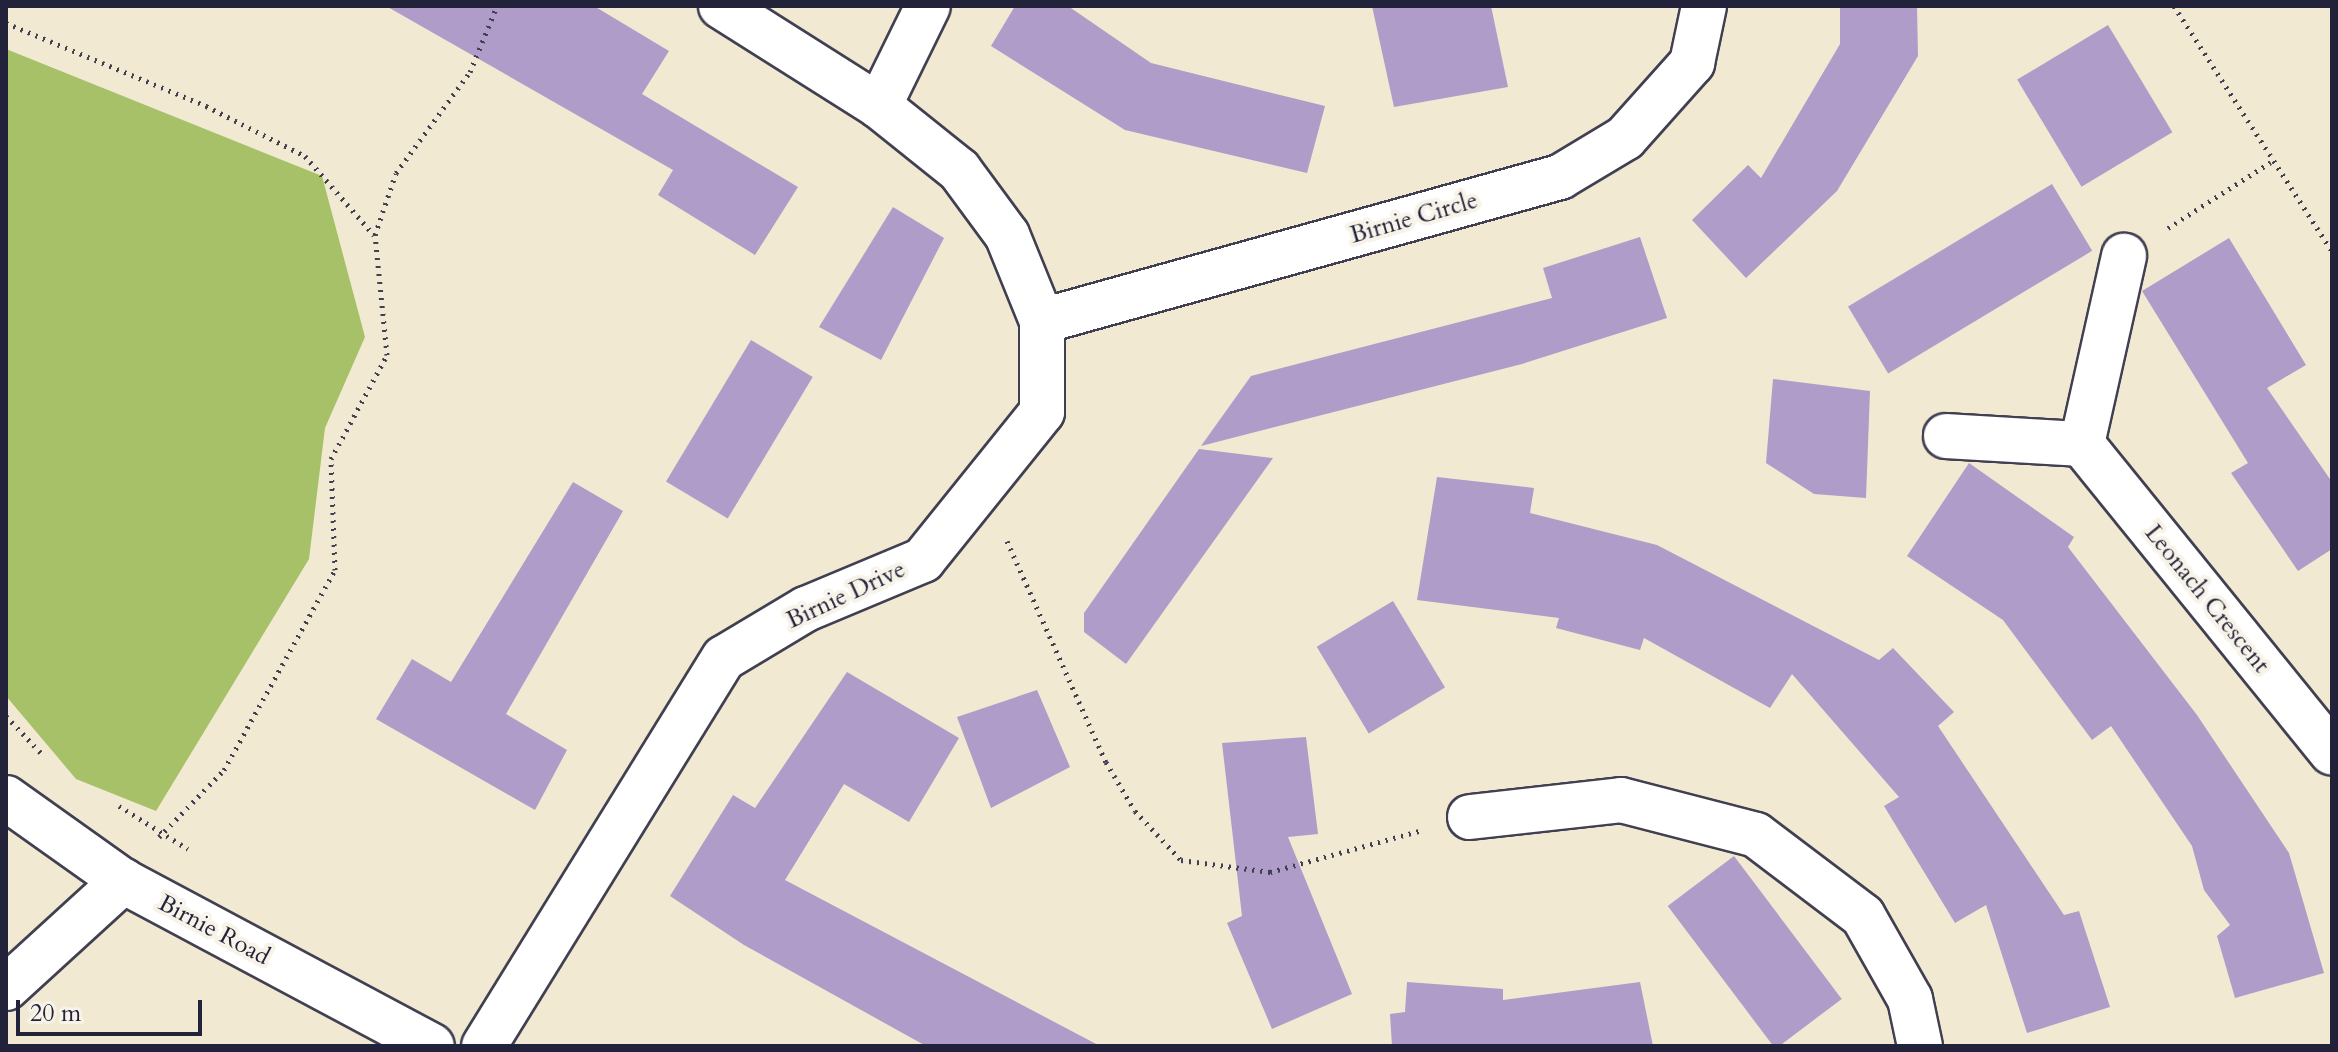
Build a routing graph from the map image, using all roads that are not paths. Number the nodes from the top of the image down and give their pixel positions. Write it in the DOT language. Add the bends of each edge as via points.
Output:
graph roads {
  1 [pos="721,6"];
  2 [pos="928,6"];
  3 [pos="1704,6"];
  4 [pos="879,106"];
  5 [pos="2124,256"];
  6 [pos="1042,321"];
  7 [pos="1946,436"];
  8 [pos="2082,444"];
  9 [pos="2332,753"];
  10 [pos="6,798"];
  11 [pos="1470,817"];
  12 [pos="123,881"];
  13 [pos="6,988"];
  14 [pos="432,1046"];
  15 [pos="484,1046"];
  16 [pos="1920,1046"];
  1 -- 4 [label="street, Birnie Drive"];
  2 -- 4 [label="street"];
  3 -- 6 [label="street, Birnie Circle" via="1692,63 1625,138 1560,177"];
  4 -- 6 [label="street, Birnie Drive" via="959,170 1007,235"];
  5 -- 8 [label="street"];
  6 -- 15 [label="street, Birnie Drive" via="1042,412 984,488 923,560 806,609 724,658"];
  7 -- 8 [label="street"];
  8 -- 9 [label="street, Leonach Crescent"];
  10 -- 12 [label="street, Birnie Road"];
  11 -- 16 [label="street" via="1621,800 1756,835 1863,916 1910,999"];
  12 -- 13 [label="street"];
  12 -- 14 [label="street, Birnie Road"];
}
